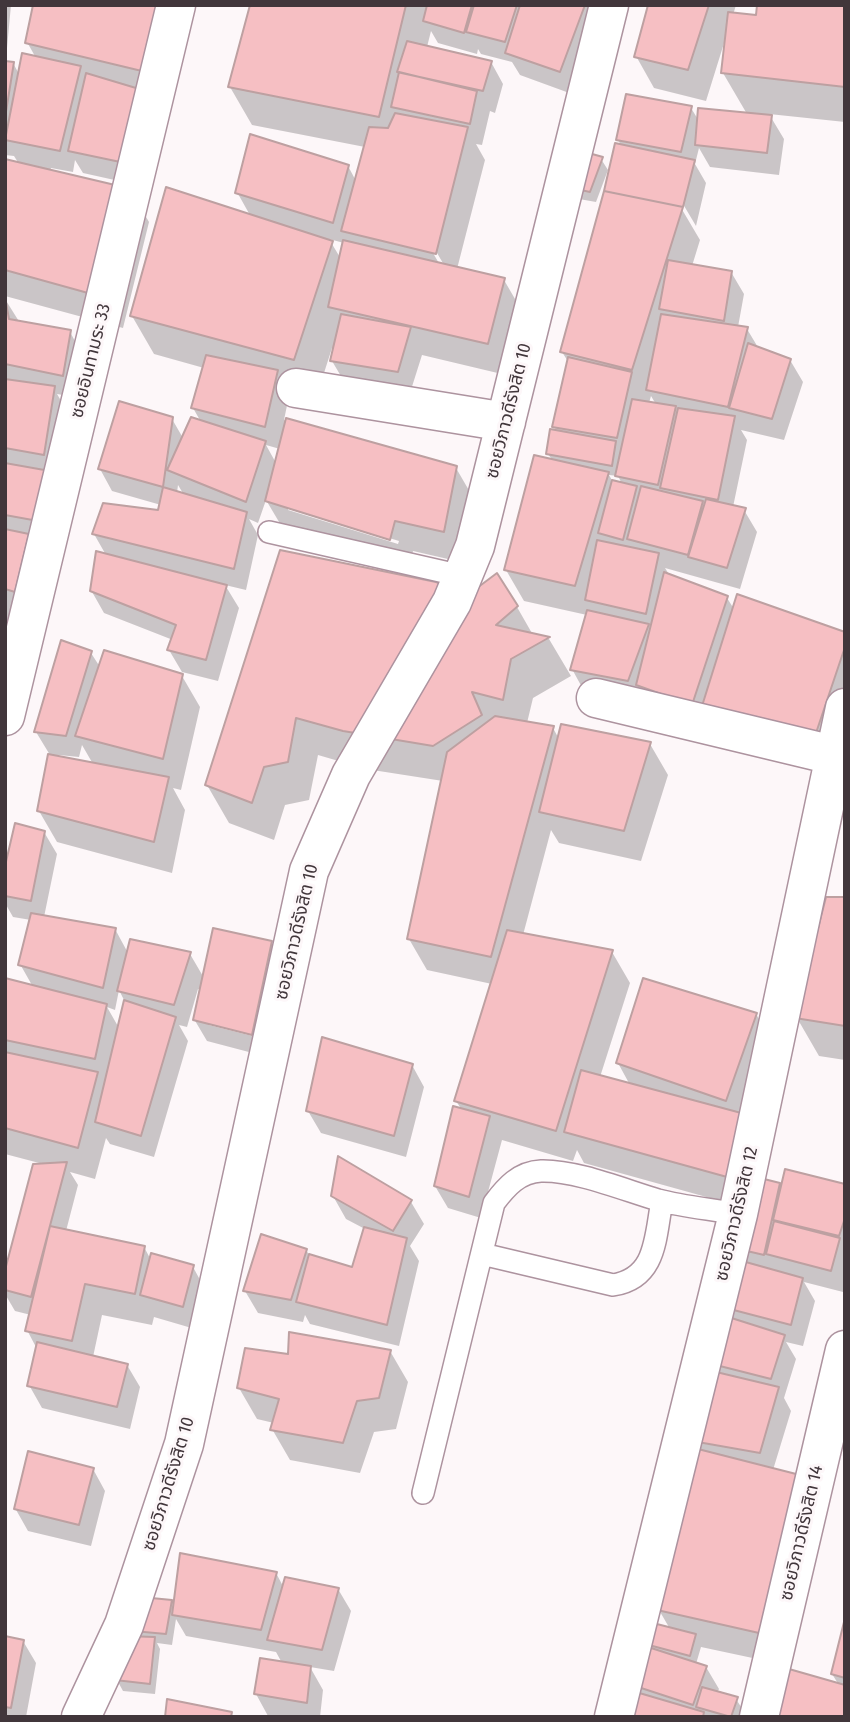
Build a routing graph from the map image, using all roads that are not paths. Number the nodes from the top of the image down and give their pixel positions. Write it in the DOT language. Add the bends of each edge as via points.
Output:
graph roads {
  1 [pos="176,5"];
  2 [pos="609,5"];
  3 [pos="296,388"];
  4 [pos="506,422"];
  5 [pos="269,532"];
  6 [pos="462,576"];
  7 [pos="596,698"];
  8 [pos="845,708"];
  9 [pos="5,716"];
  10 [pos="833,755"];
  11 [pos="662,1201"];
  12 [pos="738,1213"];
  13 [pos="482,1254"];
  14 [pos="845,1350"];
  15 [pos="423,1493"];
  16 [pos="81,1717"];
  17 [pos="614,1717"];
  18 [pos="759,1717"];
  1 -- 9 [label="street, ซอยอินทามระ 33"];
  2 -- 4 [label="street, ซอยวิภาวดีรังสิต 10"];
  3 -- 4 [label="street"];
  4 -- 6 [label="street, ซอยวิภาวดีรังสิต 10" via="475,546"];
  5 -- 6 [label="lane"];
  6 -- 16 [label="street, ซอยวิภาวดีรังสิต 10" via="403,690 351,775 309,871 184,1444 124,1625"];
  7 -- 10 [label="street"];
  8 -- 10 [label="street, ซอยวิภาวดีรังสิต 12"];
  10 -- 12 [label="street, ซอยวิภาวดีรังสิต 12"];
  11 -- 12 [label="lane"];
  11 -- 13 [label="lane" via="559,1172 523,1175 506,1186 494,1203"];
  11 -- 13 [label="lane" via="651,1255 632,1282 613,1285"];
  12 -- 17 [label="street, ซอยวิภาวดีรังสิต 12"];
  13 -- 15 [label="lane"];
  14 -- 18 [label="street, ซอยวิภาวดีรังสิต 14"];
}
